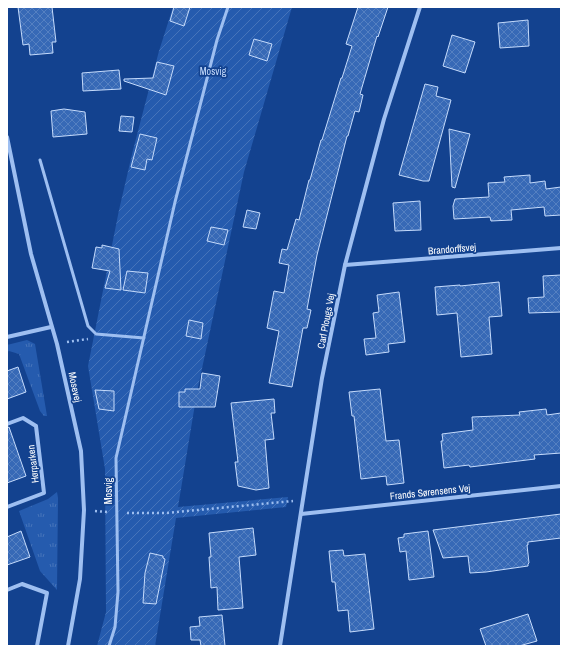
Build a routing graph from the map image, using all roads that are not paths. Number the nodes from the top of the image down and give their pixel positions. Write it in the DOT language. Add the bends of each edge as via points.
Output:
graph roads {
  1 [pos="228,7"];
  2 [pos="420,7"];
  3 [pos="7,136"];
  4 [pos="40,160"];
  5 [pos="561,248"];
  6 [pos="345,265"];
  7 [pos="51,327"];
  8 [pos="7,337"];
  9 [pos="144,338"];
  10 [pos="7,424"];
  11 [pos="561,486"];
  12 [pos="7,507"];
  13 [pos="301,514"];
  14 [pos="7,590"];
  15 [pos="37,646"];
  16 [pos="68,646"];
  17 [pos="109,646"];
  18 [pos="280,646"];
  1 -- 9 [label="lane, Mosvig" via="175,202"];
  2 -- 6 [label="street, Carl Plougs Vej" via="384,119"];
  3 -- 7 [label="street, Mosevej" via="31,254"];
  4 -- 9 [label="lane" via="88,326 96,334"];
  5 -- 6 [label="street, Brandorffsvej"];
  6 -- 13 [label="street, Carl Plougs Vej" via="322,378"];
  7 -- 8 [label="street"];
  7 -- 16 [label="street, Mosevej" via="80,451 84,510 80,579"];
  9 -- 17 [label="lane, Mosvig" via="116,458 118,592 115,627"];
  10 -- 12 [label="street, Hørparken" via="24,418 36,426 44,493"];
  11 -- 13 [label="street, Frands Sørensens Vej"];
  13 -- 18 [label="street, Carl Plougs Vej"];
  14 -- 15 [label="street" via="22,584 47,593"];
}
